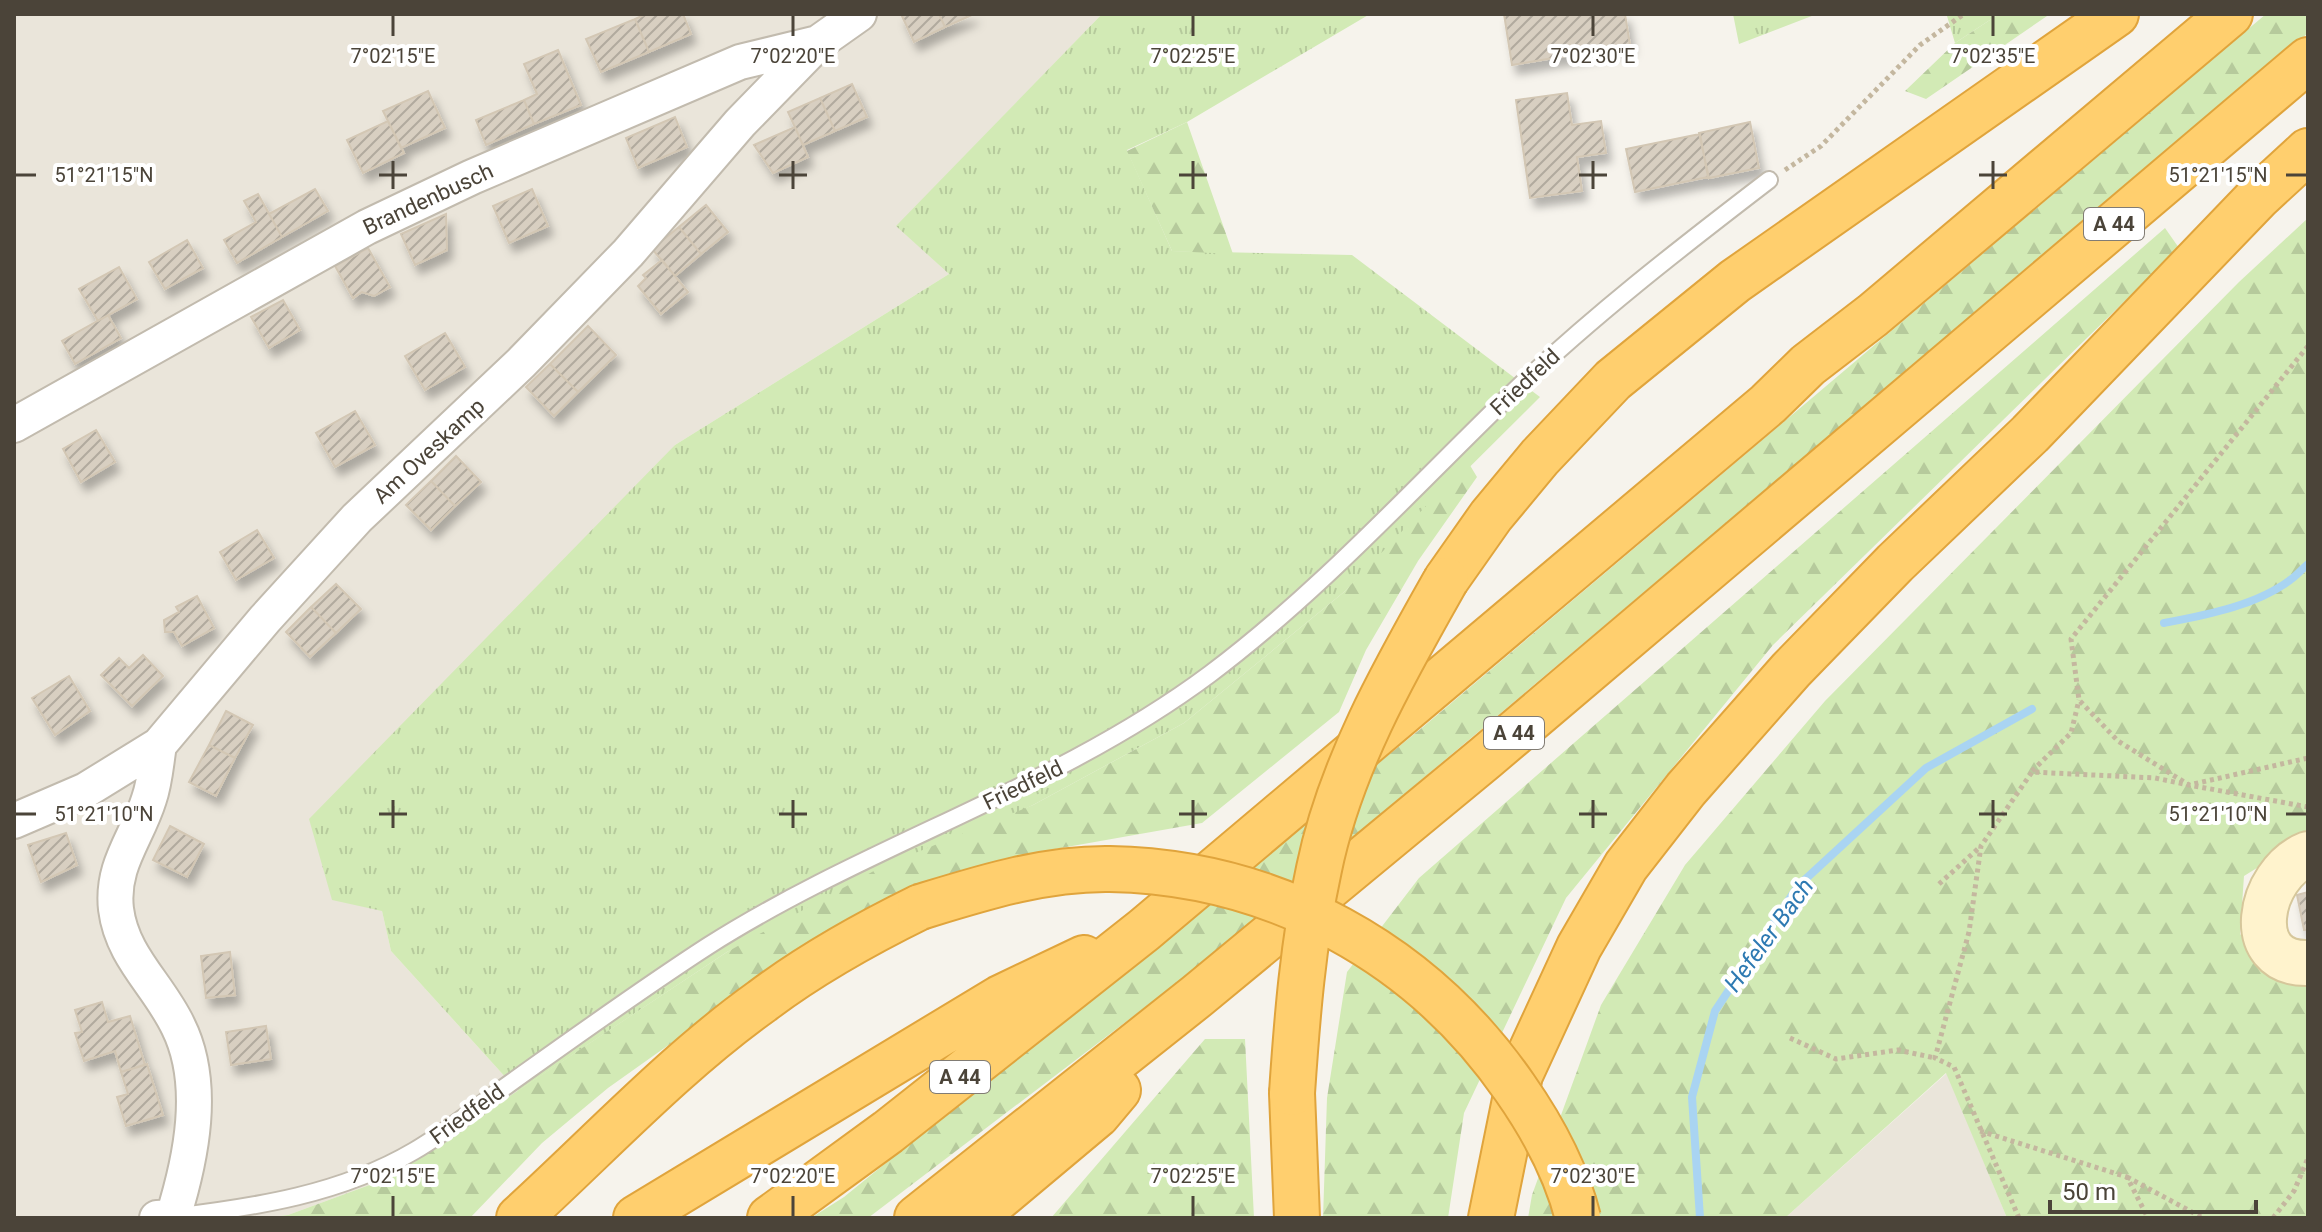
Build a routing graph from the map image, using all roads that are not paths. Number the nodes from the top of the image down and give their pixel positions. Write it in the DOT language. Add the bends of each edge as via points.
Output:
graph roads {
  1 [pos="859,14"];
  2 [pos="2116,14"];
  3 [pos="2230,14"];
  4 [pos="818,43"];
  5 [pos="2308,60"];
  6 [pos="2308,151"];
  7 [pos="1769,180"];
  8 [pos="14,425"];
  9 [pos="159,745"];
  10 [pos="14,821"];
  11 [pos="2308,854"];
  12 [pos="1144,930"];
  13 [pos="2308,963"];
  14 [pos="1197,996"];
  15 [pos="173,1217"];
  16 [pos="157,1218"];
  17 [pos="519,1218"];
  18 [pos="636,1218"];
  19 [pos="770,1218"];
  20 [pos="917,1218"];
  21 [pos="974,1218"];
  22 [pos="1297,1218"];
  23 [pos="1491,1218"];
  24 [pos="1578,1218"];
  1 -- 4 [label="street, Brandenbusch"];
  2 -- 22 [label="highway, bridge" via="1735,281 1613,380 1540,457 1446,580 1381,699 1337,807 1319,869 1292,1093"];
  3 -- 12 [label="highway, A 44"];
  4 -- 8 [label="street, Brandenbusch" via="740,62 446,189 367,227"];
  4 -- 9 [label="street, Am Oveskamp" via="740,123 618,264 357,518"];
  5 -- 14 [label="highway, A 44"];
  6 -- 23 [label="highway" via="1791,670 1626,866 1579,947 1520,1075"];
  7 -- 15 [label="lane, Friedfeld" via="1566,343 1294,607 1119,737 753,918 638,991 415,1151 338,1185 272,1204"];
  9 -- 10 [label="street, Am Oveskamp" via="86,790"];
  9 -- 15 [label="street" via="149,799 123,853 116,906 121,934 136,966 178,1026 190,1060 192,1128 186,1176"];
  11 -- 13 [label="main road" via="2282,872 2268,891 2264,932 2275,951 2292,963"];
  12 -- 18 [label="highway" via="1000,998"];
  12 -- 19 [label="highway, A 44" via="912,1114"];
  14 -- 20 [label="highway, A 44"];
  14 -- 21 [label="highway" via="1097,1115"];
  15 -- 16 [label="street"];
  17 -- 24 [label="highway, bridge" via="650,1095 760,1002 864,935 920,907 997,883 1109,869 1206,878 1264,895 1370,944 1478,1038 1533,1113 1558,1158"];
}
